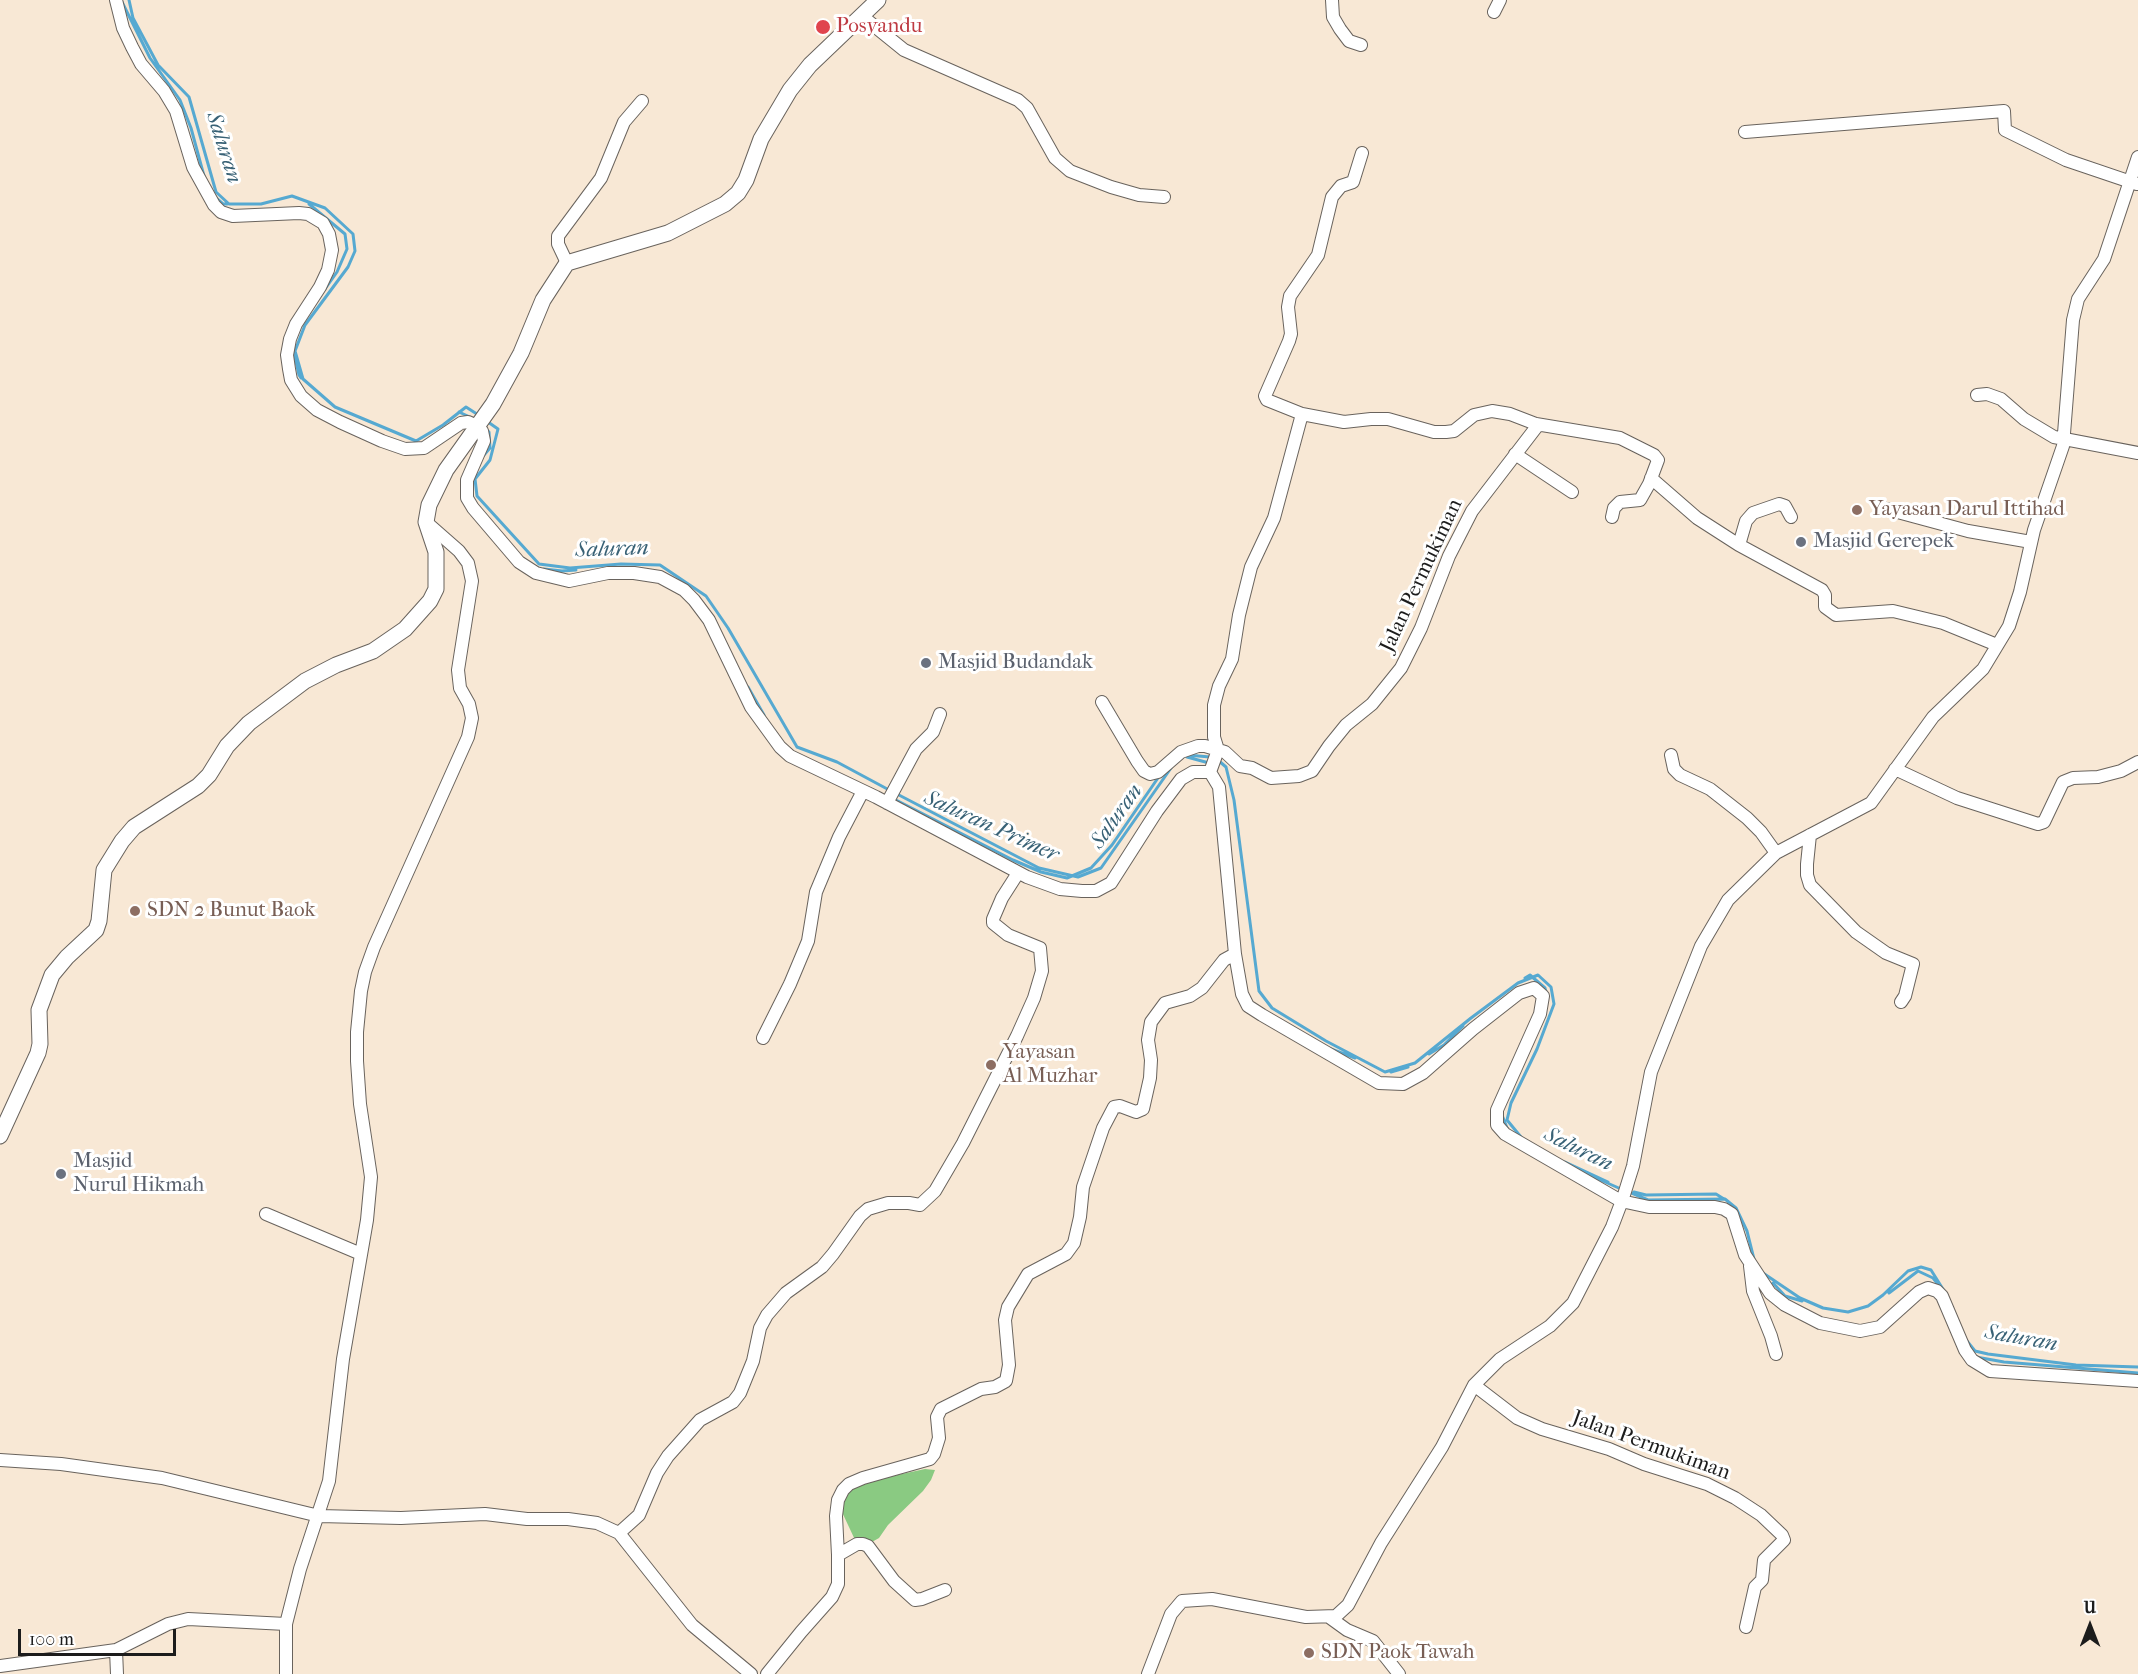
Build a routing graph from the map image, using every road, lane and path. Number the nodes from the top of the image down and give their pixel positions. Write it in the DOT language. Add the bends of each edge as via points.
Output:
graph roads {
  1 [pos="116,0"];
  2 [pos="878,0"];
  3 [pos="1332,0"];
  4 [pos="1500,0"];
  5 [pos="1494,12"];
  6 [pos="862,16"];
  7 [pos="1361,45"];
  8 [pos="642,101"];
  9 [pos="1744,132"];
  10 [pos="1362,153"];
  11 [pos="2138,157"];
  12 [pos="2134,183"];
  13 [pos="1164,197"];
  14 [pos="567,263"];
  15 [pos="1977,395"];
  16 [pos="1302,414"];
  17 [pos="478,424"];
  18 [pos="1538,425"];
  19 [pos="2064,438"];
  20 [pos="2138,453"];
  21 [pos="1515,454"];
  22 [pos="1651,478"];
  23 [pos="1572,492"];
  24 [pos="1879,507"];
  25 [pos="1612,517"];
  26 [pos="1791,517"];
  27 [pos="426,522"];
  28 [pos="2031,542"];
  29 [pos="1739,545"];
  30 [pos="1997,645"];
  31 [pos="1102,702"];
  32 [pos="940,714"];
  33 [pos="1217,752"];
  34 [pos="1671,755"];
  35 [pos="2138,762"];
  36 [pos="1895,769"];
  37 [pos="1211,770"];
  38 [pos="863,791"];
  39 [pos="890,796"];
  40 [pos="1810,835"];
  41 [pos="1776,854"];
  42 [pos="1018,873"];
  43 [pos="1235,954"];
  44 [pos="1901,1002"];
  45 [pos="763,1038"];
  46 [pos="0,1136"];
  47 [pos="1622,1199"];
  48 [pos="266,1214"];
  49 [pos="361,1254"];
  50 [pos="1750,1264"];
  51 [pos="1776,1353"];
  52 [pos="2138,1381"];
  53 [pos="1474,1384"];
  54 [pos="0,1460"];
  55 [pos="319,1516"];
  56 [pos="619,1533"];
  57 [pos="838,1555"];
  58 [pos="945,1590"];
  59 [pos="1329,1617"];
  60 [pos="286,1624"];
  61 [pos="1746,1627"];
  62 [pos="116,1650"];
  63 [pos="0,1666"];
  64 [pos="117,1674"];
  65 [pos="286,1674"];
  66 [pos="750,1674"];
  67 [pos="767,1674"];
  68 [pos="1148,1674"];
  69 [pos="1399,1674"];
  1 -- 17 [label="street" via="141,64 176,111 193,167 214,205 233,216 308,214 327,228 332,250 328,270 296,324 289,347 291,380 301,396 340,422 405,449 424,448 461,423"];
  2 -- 6 [label="street"];
  3 -- 7 [label="street" via="1340,29 1349,41"];
  4 -- 5 [label="street"];
  6 -- 13 [label="street" via="904,50 1018,100 1028,108 1055,158 1070,171 1130,193"];
  6 -- 14 [label="street" via="810,65 790,90 761,139 746,180 725,204 668,233"];
  8 -- 14 [label="street" via="624,122 601,178 558,236"];
  9 -- 12 [label="street" via="2004,111 2005,130 2066,160"];
  10 -- 16 [label="street" via="1353,182 1341,186 1332,197 1318,255 1290,296 1291,334 1265,396"];
  11 -- 12 [label="street"];
  12 -- 19 [label="street" via="2104,259 2078,299"];
  14 -- 17 [label="street" via="543,300 493,404"];
  15 -- 19 [label="street" via="2001,399 2034,425 2054,437"];
  16 -- 18 [label="street" via="1344,422 1388,419 1434,432 1454,431 1474,415 1492,411"];
  16 -- 33 [label="street" via="1274,518 1251,567 1232,659 1214,705"];
  17 -- 27 [label="street" via="438,485"];
  17 -- 38 [label="street" via="484,441 467,480 467,498 519,562 536,573 569,581 608,573 634,573 660,577 684,590 709,621 751,706 780,747 790,756"];
  18 -- 21 [label="street, Jalan Permukiman"];
  18 -- 22 [label="street" via="1620,438 1638,446 1658,458"];
  19 -- 20 [label="street"];
  19 -- 28 [label="street"];
  21 -- 23 [label="street"];
  21 -- 33 [label="street, Jalan Permukiman" via="1472,511 1401,668 1372,704 1346,725 1312,771 1271,778"];
  22 -- 25 [label="street" via="1640,500 1620,502"];
  22 -- 29 [label="street" via="1697,518"];
  24 -- 28 [label="street" via="1968,531"];
  26 -- 29 [label="street" via="1782,505 1753,513 1746,521"];
  27 -- 46 [label="street" via="436,552 436,589 405,629 373,651 305,681 249,723 198,786 134,827 117,848 104,870 96,930 52,975 39,1010 38,1053"];
  27 -- 49 [label="street" via="468,563 472,581 458,670 460,688 472,718 468,736 365,972 357,1061 371,1177"];
  28 -- 30 [label="street" via="2009,626"];
  29 -- 30 [label="street" via="1822,590 1825,607 1836,615 1893,611 1943,623"];
  30 -- 36 [label="street" via="1983,669 1933,717"];
  31 -- 33 [label="street" via="1137,761 1150,774 1189,748 1205,746"];
  32 -- 39 [label="street" via="933,732 916,749"];
  33 -- 37 [label="street"];
  34 -- 41 [label="street" via="1674,769 1680,775 1710,789 1748,818"];
  35 -- 36 [label="street" via="2121,771 2062,782 2044,822 2038,824 1958,798"];
  36 -- 40 [label="street" via="1871,802"];
  37 -- 42 [label="street" via="1193,772 1173,788 1111,883 1096,891 1060,889"];
  37 -- 43 [label="street" via="1219,787"];
  38 -- 39 [label="street"];
  38 -- 45 [label="street" via="816,892 808,941 796,972"];
  39 -- 42 [label="street"];
  40 -- 41 [label="street"];
  40 -- 44 [label="street" via="1810,885 1856,932 1886,953 1914,965"];
  41 -- 47 [label="street" via="1728,900 1701,946 1651,1072 1633,1166"];
  42 -- 56 [label="street" via="1002,898 993,923 1008,935 1042,950 1042,970 1017,1036 935,1191 920,1205 888,1203 868,1209 822,1267 786,1293 760,1328 753,1361 740,1393 733,1402 700,1420 668,1456 639,1515"];
  43 -- 47 [label="street" via="1248,1006 1379,1083 1403,1084 1423,1073 1519,993 1531,987 1540,991 1540,1014 1497,1110 1497,1125 1505,1134"];
  43 -- 57 [label="street" via="1224,960 1202,988 1165,1003 1151,1022 1150,1078 1143,1109 1136,1112 1114,1107 1083,1187 1074,1243 1066,1254 1028,1274 1008,1307 1006,1381 941,1409 937,1418 939,1438 930,1459 863,1478 843,1490 836,1516"];
  47 -- 50 [label="street" via="1649,1207 1724,1209 1732,1214"];
  47 -- 53 [label="street" via="1573,1303 1550,1326 1500,1359"];
  48 -- 49 [label="street"];
  49 -- 55 [label="street" via="343,1359 329,1481"];
  50 -- 51 [label="street" via="1752,1291"];
  50 -- 52 [label="street" via="1770,1293 1820,1323 1860,1331 1880,1327 1928,1288 1942,1296 1972,1360 1989,1371"];
  53 -- 59 [label="street" via="1442,1447 1381,1543 1348,1605"];
  53 -- 61 [label="street, Jalan Permukiman" via="1517,1418 1707,1484 1761,1515 1784,1540 1764,1560 1762,1580 1755,1587"];
  54 -- 55 [label="street" via="162,1478"];
  55 -- 56 [label="street" via="485,1514 597,1523"];
  55 -- 60 [label="street"];
  56 -- 66 [label="street" via="692,1625"];
  57 -- 58 [label="street" via="859,1543 868,1546 894,1581 915,1600"];
  57 -- 67 [label="street" via="837,1590"];
  59 -- 68 [label="street" via="1306,1617 1212,1599 1182,1601 1171,1614"];
  59 -- 69 [label="street" via="1373,1641"];
  60 -- 62 [label="street" via="189,1619 168,1624"];
  60 -- 65 [label="street"];
  62 -- 63 [label="street"];
  62 -- 64 [label="street"];
}
